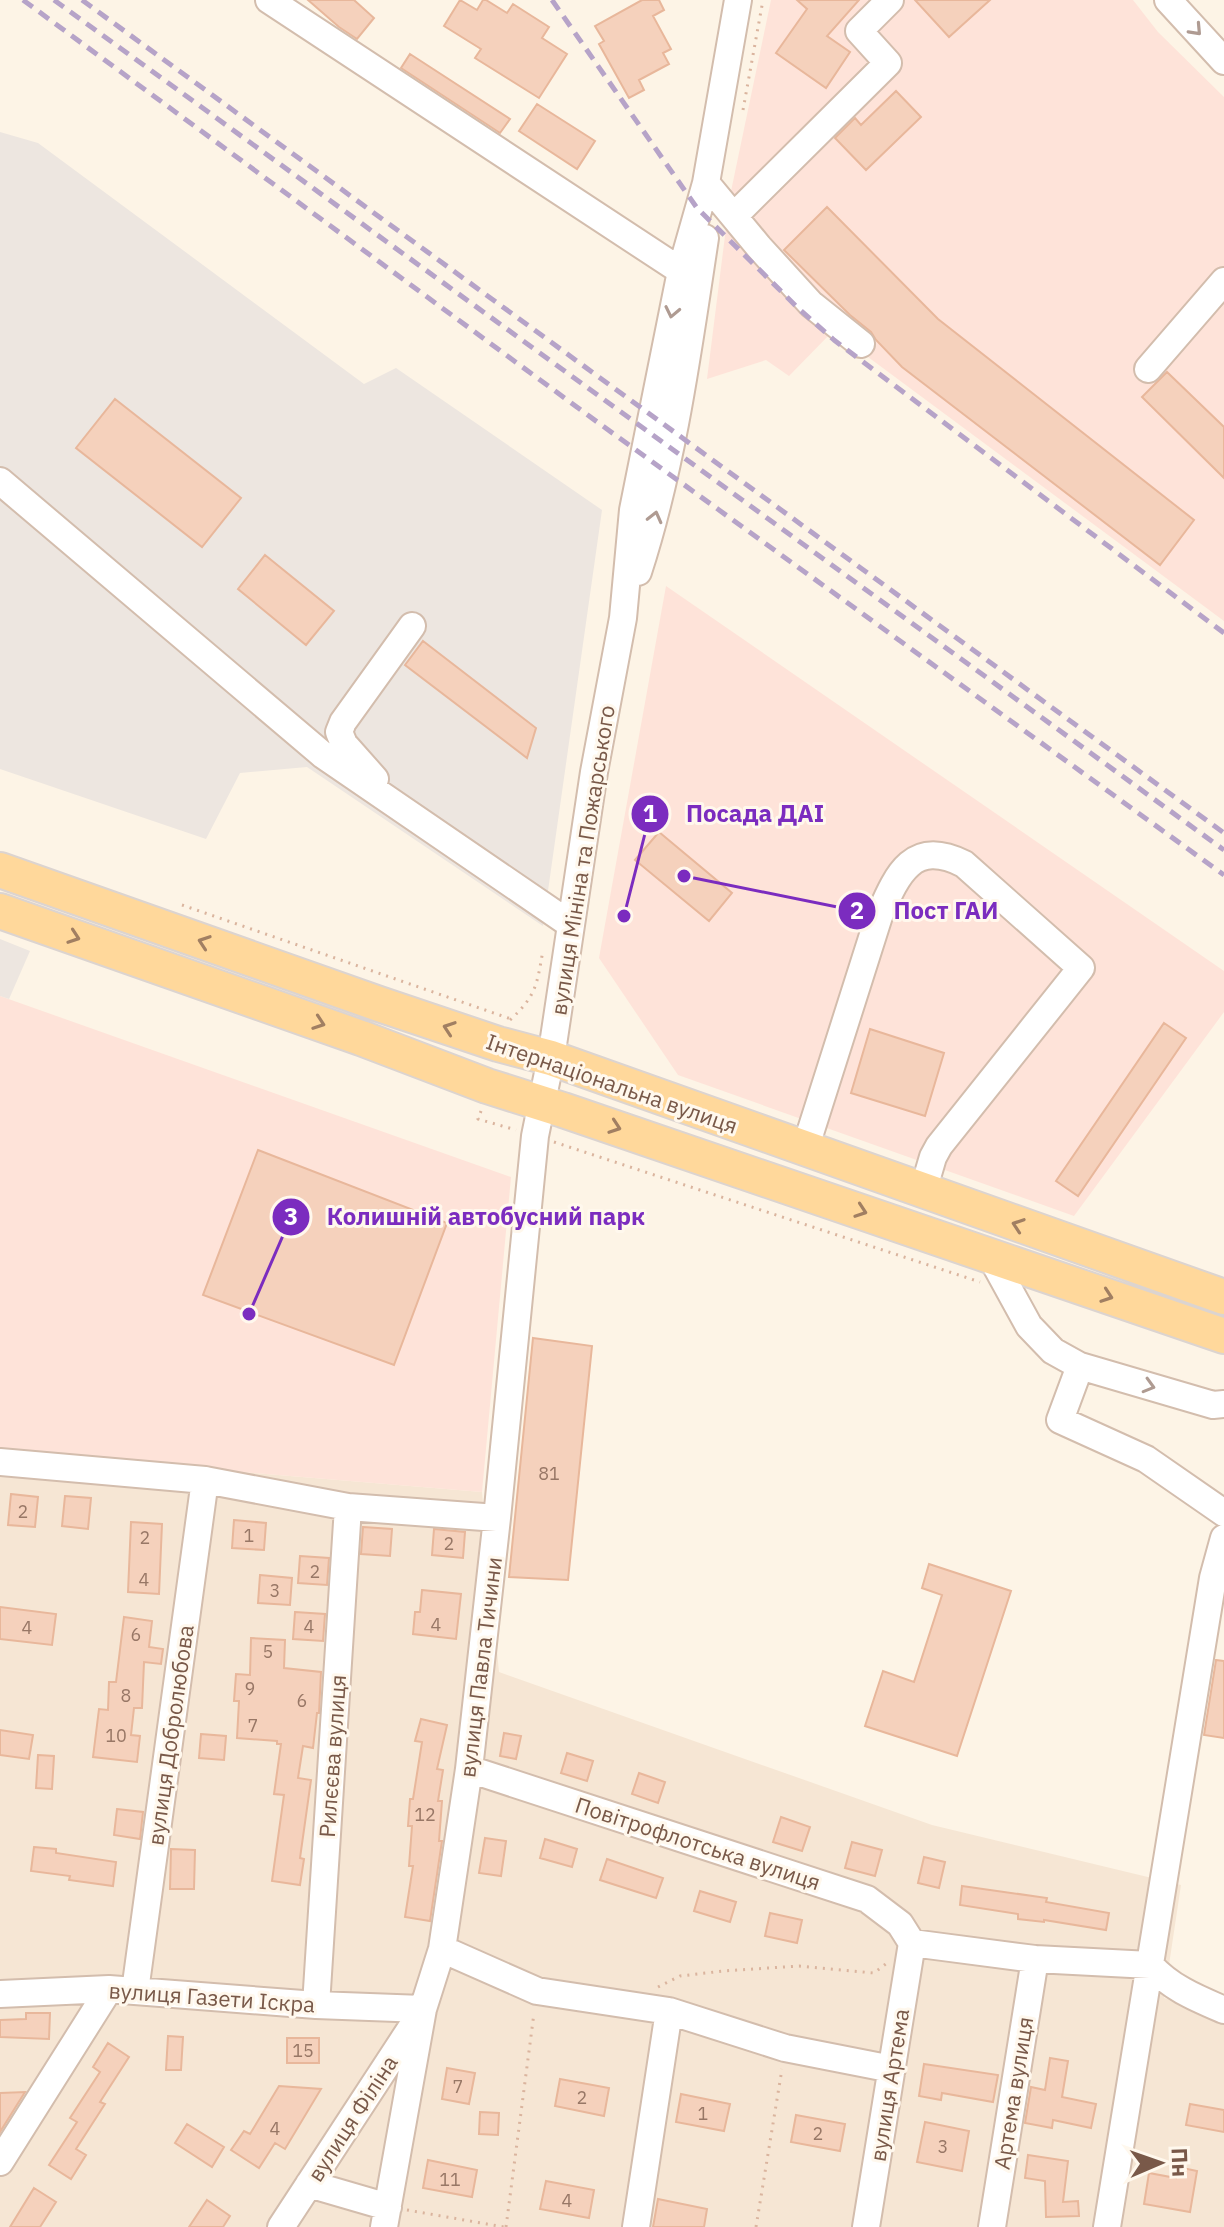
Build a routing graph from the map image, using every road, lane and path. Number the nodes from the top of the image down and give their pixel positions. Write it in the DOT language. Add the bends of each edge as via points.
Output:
graph roads {
  1 [pos="269,0"];
  2 [pos="738,0"];
  3 [pos="890,0"];
  4 [pos="1169,0"];
  5 [pos="1224,61"];
  6 [pos="706,183"];
  7 [pos="734,216"];
  8 [pos="681,271"];
  9 [pos="1224,281"];
  10 [pos="861,344"];
  11 [pos="1148,369"];
  12 [pos="0,481"];
  13 [pos="623,618"];
  14 [pos="412,626"];
  15 [pos="408,815"];
  16 [pos="0,870"];
  17 [pos="182,905"];
  18 [pos="0,911"];
  19 [pos="560,918"];
  20 [pos="505,1031"];
  21 [pos="551,1058"];
  22 [pos="487,1086"];
  23 [pos="541,1102"];
  24 [pos="535,1136"];
  25 [pos="805,1149"];
  26 [pos="923,1191"];
  27 [pos="990,1255"];
  28 [pos="1010,1292"];
  29 [pos="1224,1297"];
  30 [pos="1224,1336"];
  31 [pos="1080,1366"];
  32 [pos="1224,1404"];
  33 [pos="0,1462"];
  34 [pos="205,1480"];
  35 [pos="348,1507"];
  36 [pos="1224,1513"];
  37 [pos="497,1518"];
  38 [pos="1224,1538"];
  39 [pos="469,1769"];
  40 [pos="912,1943"];
  41 [pos="442,1949"];
  42 [pos="1035,1959"];
  43 [pos="1150,1965"];
  44 [pos="122,1990"];
  45 [pos="537,1991"];
  46 [pos="0,1994"];
  47 [pos="626,2004"];
  48 [pos="316,2005"];
  49 [pos="423,2009"];
  50 [pos="1224,2010"];
  51 [pos="669,2011"];
  52 [pos="785,2048"];
  53 [pos="892,2069"];
  54 [pos="0,2162"];
  55 [pos="309,2184"];
  56 [pos="386,2217"];
  57 [pos="281,2227"];
  58 [pos="505,2227"];
  59 [pos="636,2227"];
  60 [pos="756,2227"];
  61 [pos="866,2227"];
  62 [pos="992,2227"];
  63 [pos="1107,2227"];
  1 -- 8 [label="street"];
  2 -- 6 [label="street, вулиця Мініна та Пожарського"];
  3 -- 7 [label="street" via="859,31 888,63"];
  4 -- 5 [label="street, one-way"];
  6 -- 7 [label="street"];
  6 -- 8 [label="street, вулиця Мініна та Пожарського"];
  13 -- 6 [label="street, вулиця Мініна та Пожарського, one-way" via="655,521 683,385 707,219"];
  7 -- 10 [label="street" via="805,307"];
  8 -- 13 [label="street, вулиця Мініна та Пожарського, one-way" via="633,510"];
  9 -- 11 [label="street"];
  12 -- 15 [label="street" via="323,755"];
  13 -- 19 [label="street, вулиця Мініна та Пожарського"];
  14 -- 15 [label="street" via="339,732"];
  15 -- 19 [label="street"];
  20 -- 16 [label="main road, Інтернаціональна вулиця, one-way"];
  17 -- 20 [label="path"];
  18 -- 22 [label="main road, Інтернаціональна вулиця, one-way"];
  19 -- 20 [label="path" via="532,998"];
  19 -- 21 [label="street, вулиця Мініна та Пожарського"];
  20 -- 21 [label="main road, Інтернаціональна вулиця"];
  21 -- 23 [label="street, вулиця Мініна та Пожарського"];
  21 -- 25 [label="main road, Інтернаціональна вулиця"];
  22 -- 23 [label="main road, Інтернаціональна вулиця"];
  22 -- 24 [label="path" via="478,1119"];
  23 -- 24 [label="street, вулиця Павла Тичини"];
  23 -- 27 [label="main road, Інтернаціональна вулиця, one-way"];
  24 -- 28 [label="path"];
  24 -- 37 [label="street, вулиця Павла Тичини"];
  25 -- 26 [label="main road, Інтернаціональна вулиця"];
  25 -- 26 [label="street" via="895,878 926,856 952,858 1081,968 939,1146"];
  29 -- 26 [label="main road, Інтернаціональна вулиця, one-way"];
  27 -- 28 [label="street"];
  27 -- 30 [label="main road, Інтернаціональна вулиця, one-way"];
  28 -- 31 [label="street" via="1040,1339"];
  31 -- 32 [label="street, one-way"];
  31 -- 36 [label="street" via="1060,1420 1146,1459"];
  33 -- 34 [label="street"];
  34 -- 35 [label="street"];
  34 -- 44 [label="street, вулиця Добролюбова"];
  35 -- 37 [label="street"];
  35 -- 48 [label="street, Рилєєва вулиця"];
  37 -- 39 [label="street, вулиця Павла Тичини"];
  38 -- 43 [label="street" via="1213,1578"];
  39 -- 40 [label="street, Повітрофлотська вулиця" via="867,1899 900,1924"];
  39 -- 41 [label="street, вулиця Павла Тичини"];
  40 -- 42 [label="street"];
  40 -- 47 [label="path" via="874,1973 799,1966 680,1976"];
  40 -- 53 [label="street, вулиця Артема"];
  41 -- 45 [label="street"];
  41 -- 49 [label="street, вулиця Павла Тичини"];
  42 -- 43 [label="street"];
  42 -- 62 [label="street, Артема вулиця"];
  43 -- 50 [label="street" via="1180,1991"];
  43 -- 63 [label="street"];
  44 -- 46 [label="street, вулиця Газети Іскра"];
  44 -- 48 [label="street, вулиця Газети Іскра"];
  44 -- 54 [label="street"];
  45 -- 47 [label="street"];
  45 -- 58 [label="path"];
  47 -- 51 [label="street"];
  48 -- 49 [label="street, вулиця Газети Іскра"];
  49 -- 55 [label="street, вулиця Філіна"];
  49 -- 56 [label="street, вулиця Павла Тичини"];
  51 -- 52 [label="street"];
  51 -- 59 [label="street"];
  52 -- 53 [label="street"];
  52 -- 60 [label="path"];
  53 -- 61 [label="street, вулиця Артема"];
  55 -- 56 [label="street"];
  55 -- 57 [label="street, вулиця Філіна"];
  56 -- 58 [label="path"];
}
